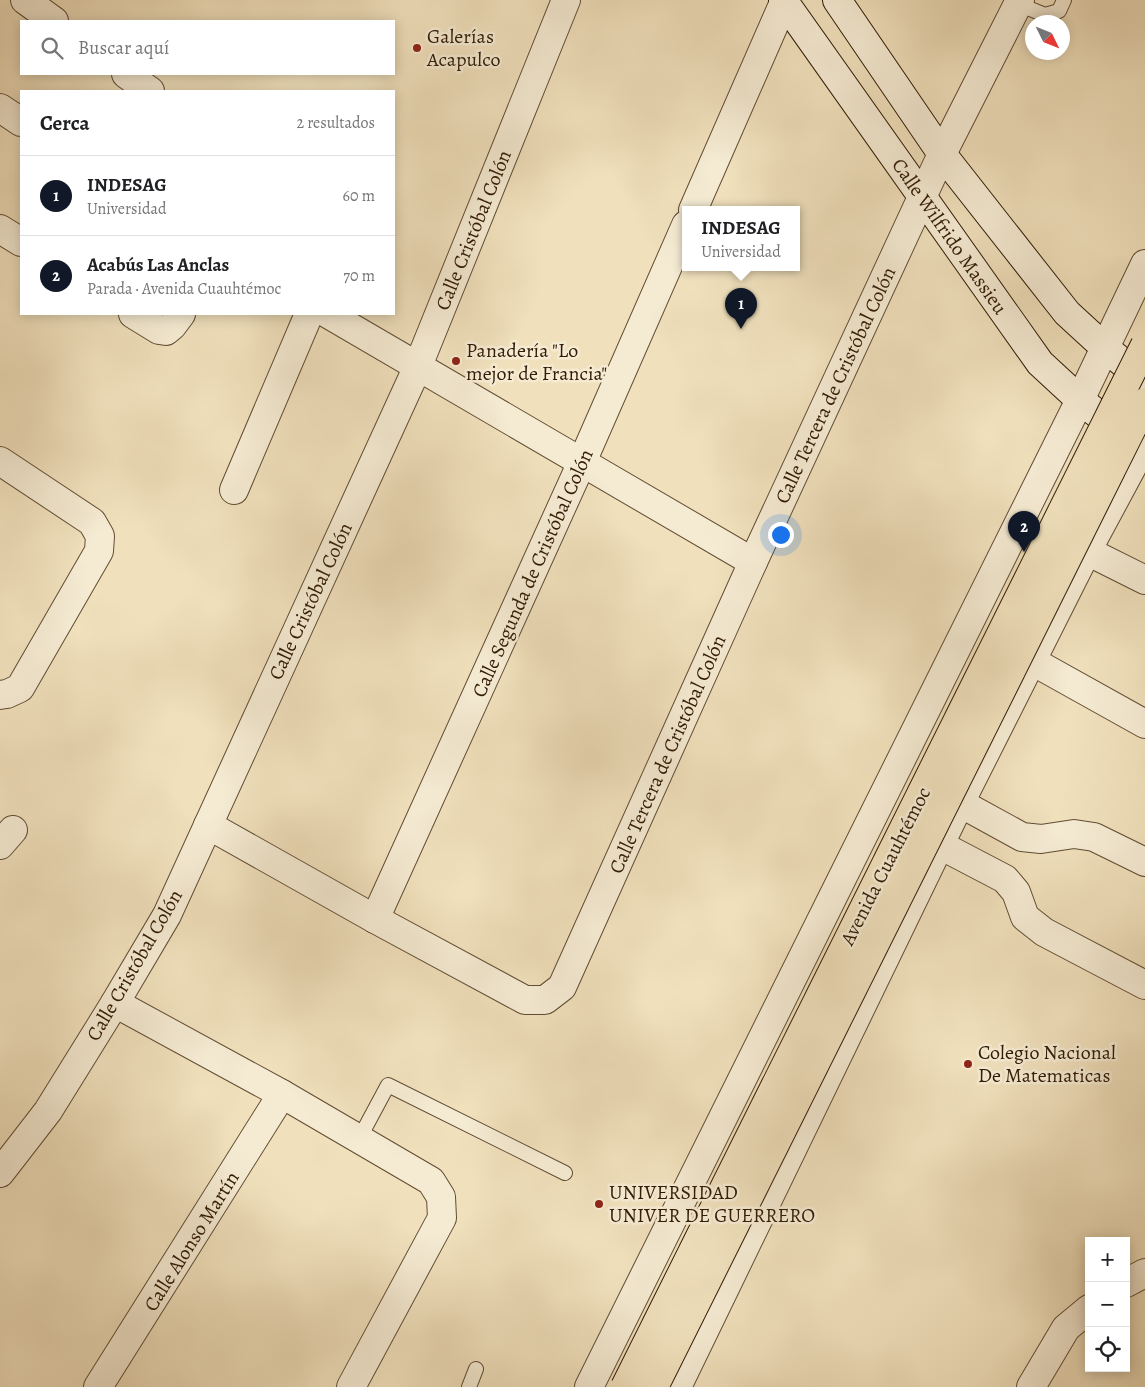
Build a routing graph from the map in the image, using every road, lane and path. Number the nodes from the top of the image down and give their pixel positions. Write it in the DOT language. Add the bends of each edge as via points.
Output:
graph roads {
  1 [pos="25,0"];
  2 [pos="566,0"];
  3 [pos="837,0"];
  4 [pos="1064,0"];
  5 [pos="784,1"];
  6 [pos="1019,2"];
  7 [pos="53,20"];
  8 [pos="127,75"];
  9 [pos="149,90"];
  10 [pos="0,108"];
  11 [pos="20,121"];
  12 [pos="942,154"];
  13 [pos="922,196"];
  14 [pos="694,206"];
  15 [pos="0,229"];
  16 [pos="682,234"];
  17 [pos="20,241"];
  18 [pos="1145,264"];
  19 [pos="135,315"];
  20 [pos="180,315"];
  21 [pos="309,315"];
  22 [pos="330,315"];
  23 [pos="1145,345"];
  24 [pos="1104,347"];
  25 [pos="418,366"];
  26 [pos="1145,381"];
  27 [pos="1080,400"];
  28 [pos="1145,402"];
  29 [pos="1144,446"];
  30 [pos="0,461"];
  31 [pos="582,462"];
  32 [pos="234,490"];
  33 [pos="1087,551"];
  34 [pos="753,562"];
  35 [pos="1145,580"];
  36 [pos="1032,661"];
  37 [pos="0,695"];
  38 [pos="1145,724"];
  39 [pos="960,803"];
  40 [pos="208,825"];
  41 [pos="940,845"];
  42 [pos="1145,862"];
  43 [pos="375,919"];
  44 [pos="1145,985"];
  45 [pos="116,1004"];
  46 [pos="282,1094"];
  47 [pos="359,1139"];
  48 [pos="0,1173"];
  49 [pos="565,1173"];
  50 [pos="1145,1273"];
  51 [pos="1130,1280"];
  52 [pos="1085,1312"];
  53 [pos="476,1369"];
  54 [pos="98,1387"];
  55 [pos="351,1387"];
  56 [pos="469,1387"];
  57 [pos="589,1387"];
  58 [pos="625,1387"];
  59 [pos="654,1387"];
  60 [pos="677,1387"];
  61 [pos="1031,1387"];
  1 -- 7 [label="street"];
  2 -- 25 [label="street, Calle Cristóbal Colón"];
  3 -- 12 [label="street, Calle Wilfrido Massieu"];
  4 -- 6 [label="lane" via="1059,11 1045,14"];
  5 -- 13 [label="street, Calle Wilfrido Massieu"];
  5 -- 14 [label="street"];
  6 -- 12 [label="street, Calle Tercera de Cristóbal Colón"];
  8 -- 9 [label="street"];
  10 -- 11 [label="street"];
  12 -- 13 [label="street, Calle Tercera de Cristóbal Colón"];
  12 -- 24 [label="street, Calle Wilfrido Massieu" via="1067,313"];
  13 -- 27 [label="street, Calle Wilfrido Massieu" via="1040,363"];
  13 -- 34 [label="street, Calle Tercera de Cristóbal Colón"];
  15 -- 17 [label="street"];
  16 -- 31 [label="street, Calle Segunda de Cristóbal Colón"];
  18 -- 24 [label="street"];
  19 -- 20 [label="street" via="166,331"];
  21 -- 32 [label="street"];
  22 -- 25 [label="street"];
  23 -- 58 [label="main road, Avenida Cuauhtémoc, bridge"];
  24 -- 26 [label="street, Calle Wilfrido Massieu"];
  24 -- 27 [label="street"];
  25 -- 31 [label="street"];
  25 -- 40 [label="street, Calle Cristóbal Colón"];
  27 -- 29 [label="street, Calle Wilfrido Massieu"];
  27 -- 57 [label="street"];
  28 -- 59 [label="main road, Avenida Cuauhtémoc, bridge"];
  29 -- 33 [label="street"];
  30 -- 37 [label="street" via="92,522 100,536 99,551 20,688"];
  31 -- 34 [label="street"];
  31 -- 43 [label="street, Calle Segunda de Cristóbal Colón"];
  33 -- 35 [label="street"];
  33 -- 36 [label="street"];
  34 -- 43 [label="street, Calle Tercera de Cristóbal Colón" via="562,987 546,1000 525,1000"];
  36 -- 38 [label="street"];
  36 -- 39 [label="street"];
  39 -- 41 [label="street"];
  39 -- 42 [label="street" via="1022,837 1041,839 1074,834 1094,837"];
  40 -- 43 [label="street, Calle Tercera de Cristóbal Colón"];
  40 -- 45 [label="street, Calle Cristóbal Colón" via="167,915"];
  41 -- 44 [label="street" via="1005,879 1016,892 1024,917 1044,932"];
  41 -- 60 [label="street"];
  45 -- 46 [label="street"];
  45 -- 48 [label="street, Calle Cristóbal Colón" via="48,1111"];
  46 -- 47 [label="street"];
  46 -- 54 [label="street, Calle Alonso Martín"];
  47 -- 49 [label="lane" via="388,1084"];
  47 -- 55 [label="street" via="431,1181 441,1197 442,1218"];
  50 -- 51 [label="street"];
  52 -- 61 [label="street" via="1066,1328"];
  53 -- 56 [label="lane"];
}
